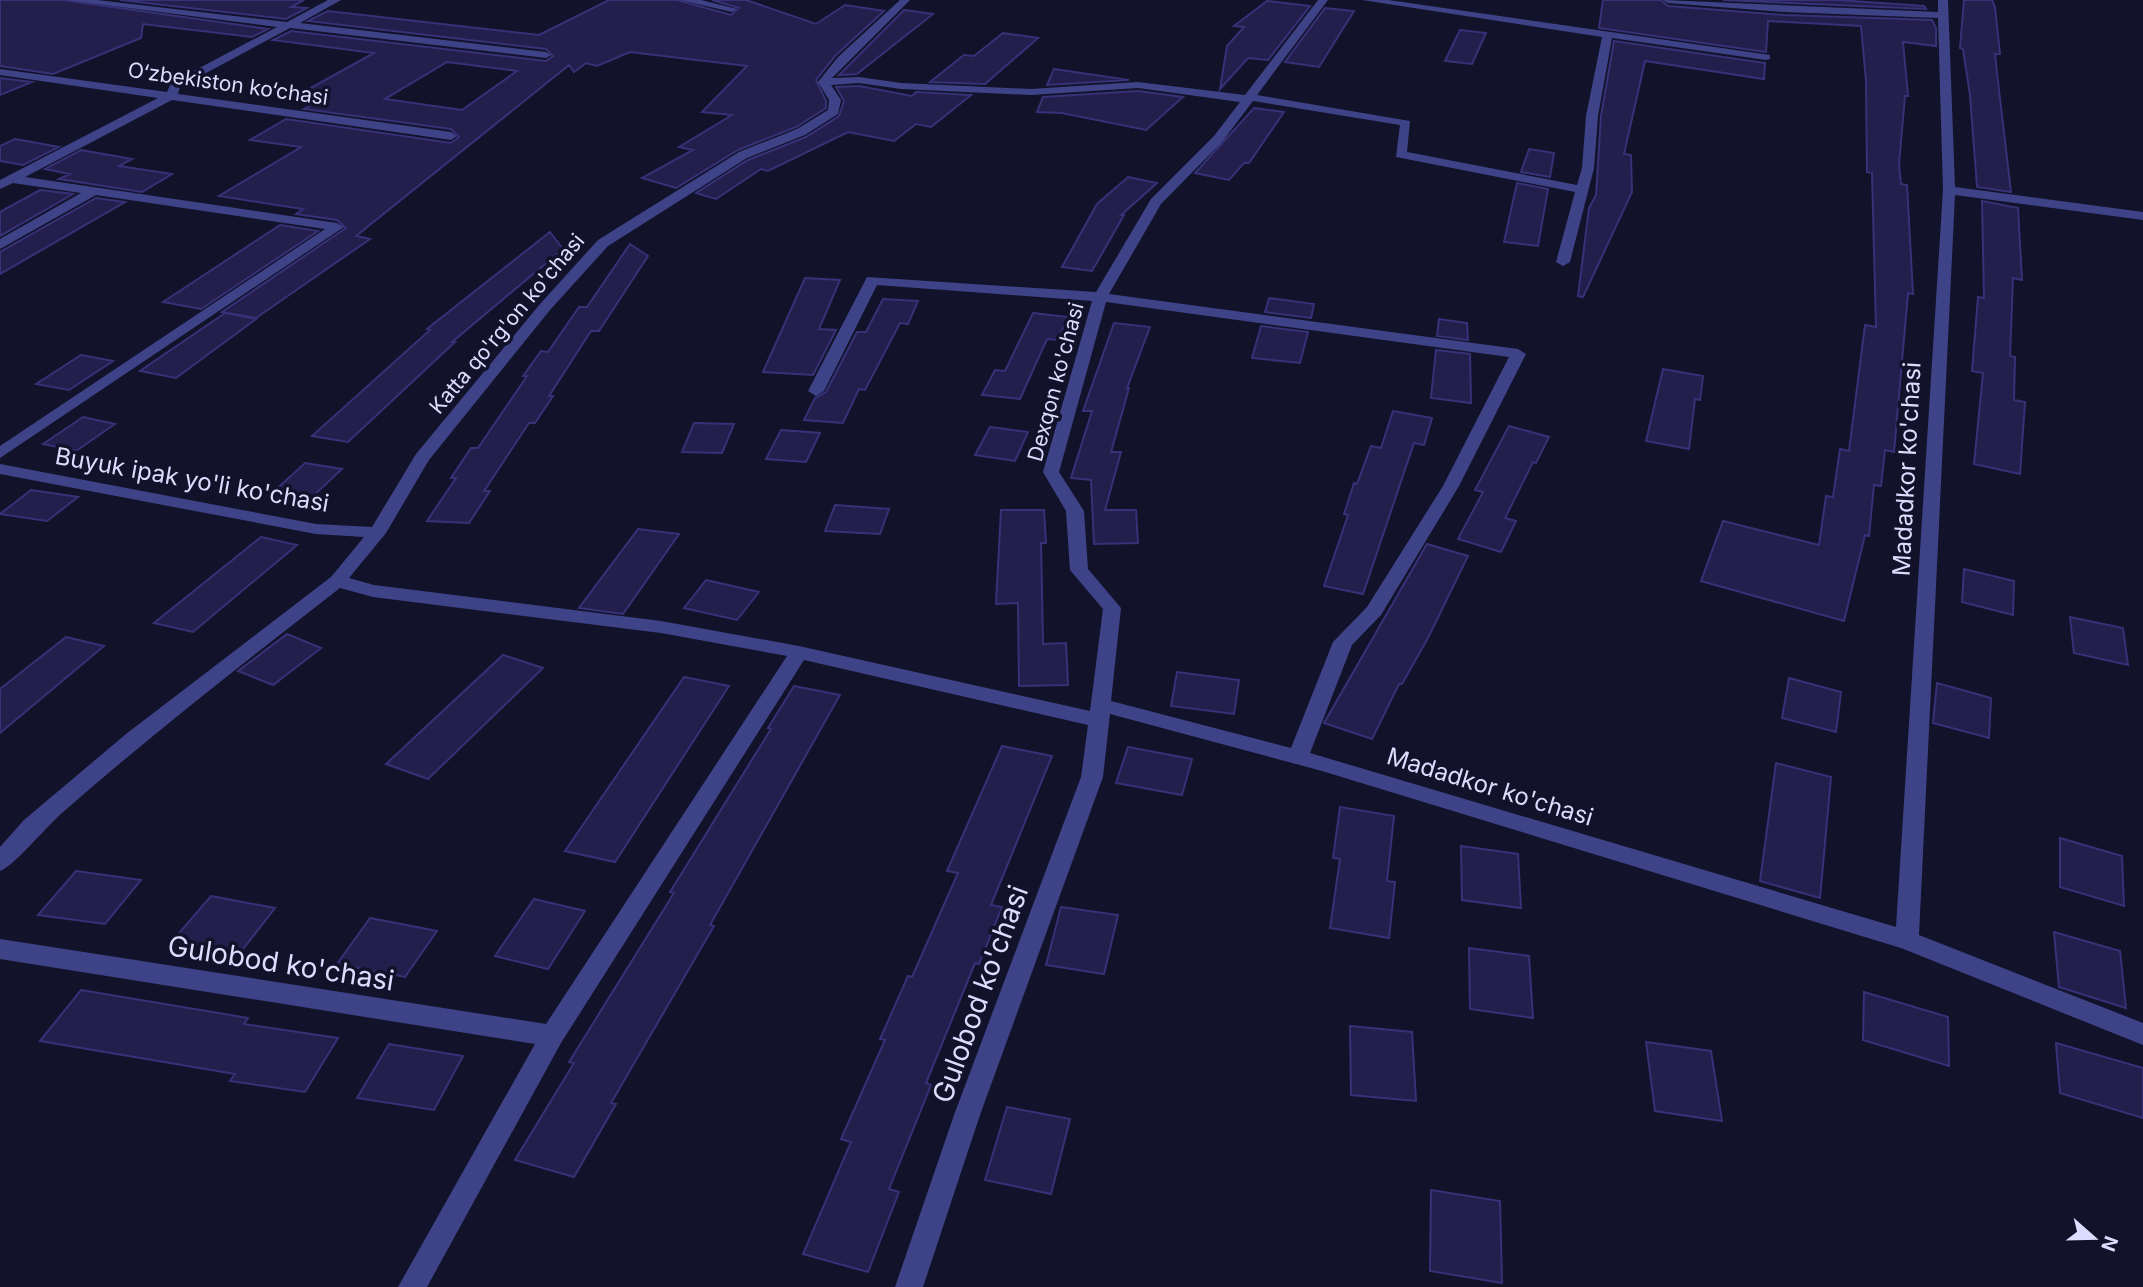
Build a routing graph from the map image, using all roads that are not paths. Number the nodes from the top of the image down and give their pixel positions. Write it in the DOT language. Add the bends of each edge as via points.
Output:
graph roads {
  1 [pos="71,0"];
  2 [pos="336,0"];
  3 [pos="685,0"];
  4 [pos="905,0"];
  5 [pos="1323,0"];
  6 [pos="1367,0"];
  7 [pos="1668,0"];
  8 [pos="1943,8"];
  9 [pos="732,9"];
  10 [pos="290,25"];
  11 [pos="1607,37"];
  12 [pos="546,55"];
  13 [pos="1766,57"];
  14 [pos="0,72"];
  15 [pos="824,82"];
  16 [pos="172,95"];
  17 [pos="1248,98"];
  18 [pos="451,136"];
  19 [pos="6,182"];
  20 [pos="1582,190"];
  21 [pos="1949,190"];
  22 [pos="94,191"];
  23 [pos="2143,216"];
  24 [pos="0,245"];
  25 [pos="1563,262"];
  26 [pos="1100,297"];
  27 [pos="816,391"];
  28 [pos="0,453"];
  29 [pos="0,470"];
  30 [pos="377,533"];
  31 [pos="337,581"];
  32 [pos="799,652"];
  33 [pos="1100,712"];
  34 [pos="1298,757"];
  35 [pos="0,862"];
  36 [pos="1907,940"];
  37 [pos="0,949"];
  38 [pos="2143,1034"];
  39 [pos="552,1036"];
  40 [pos="412,1287"];
  41 [pos="909,1287"];
  1 -- 10 [label="street"];
  2 -- 10 [label="street"];
  3 -- 9 [label="street"];
  4 -- 15 [label="street" via="837,61"];
  5 -- 17 [label="street, Dexqon ko'chasi"];
  6 -- 11 [label="street"];
  7 -- 8 [label="street" via="1784,9"];
  8 -- 21 [label="street, Madadkor ko'chasi"];
  10 -- 12 [label="street"];
  10 -- 16 [label="street" via="175,85"];
  11 -- 13 [label="street"];
  11 -- 20 [label="street"];
  14 -- 16 [label="street, O‘zbekiston ko‘chasi"];
  15 -- 17 [label="street" via="859,80 1031,92 1138,85"];
  15 -- 30 [label="street, Katta qo'rg'on ko'chasi" via="835,100 834,112 801,132 743,155 604,243 545,307 422,458"];
  16 -- 18 [label="street, O‘zbekiston ko‘chasi"];
  16 -- 19 [label="street"];
  17 -- 20 [label="street" via="1406,123 1400,154"];
  17 -- 26 [label="street, Dexqon ko'chasi" via="1218,139 1156,202"];
  19 -- 22 [label="street"];
  20 -- 25 [label="street"];
  21 -- 23 [label="street"];
  21 -- 36 [label="street, Madadkor ko'chasi"];
  22 -- 24 [label="street"];
  22 -- 28 [label="street" via="337,227"];
  26 -- 27 [label="street" via="872,280"];
  26 -- 33 [label="street, Dexqon ko'chasi" via="1051,472 1075,511 1079,570 1112,608"];
  26 -- 34 [label="street" via="1518,354 1444,497 1374,611 1343,642"];
  29 -- 30 [label="street, Buyuk ipak yo'li ko'chasi" via="316,529"];
  30 -- 31 [label="street"];
  31 -- 32 [label="street" via="373,591 661,627"];
  31 -- 35 [label="street" via="133,739 32,826"];
  32 -- 33 [label="street"];
  32 -- 39 [label="street"];
  33 -- 34 [label="street, Madadkor ko'chasi"];
  33 -- 41 [label="street, Gulobod ko'chasi" via="1092,777"];
  34 -- 36 [label="street, Madadkor ko'chasi"];
  36 -- 38 [label="street, Madadkor ko'chasi"];
  37 -- 39 [label="street, Gulobod ko'chasi"];
  39 -- 40 [label="street"];
}
